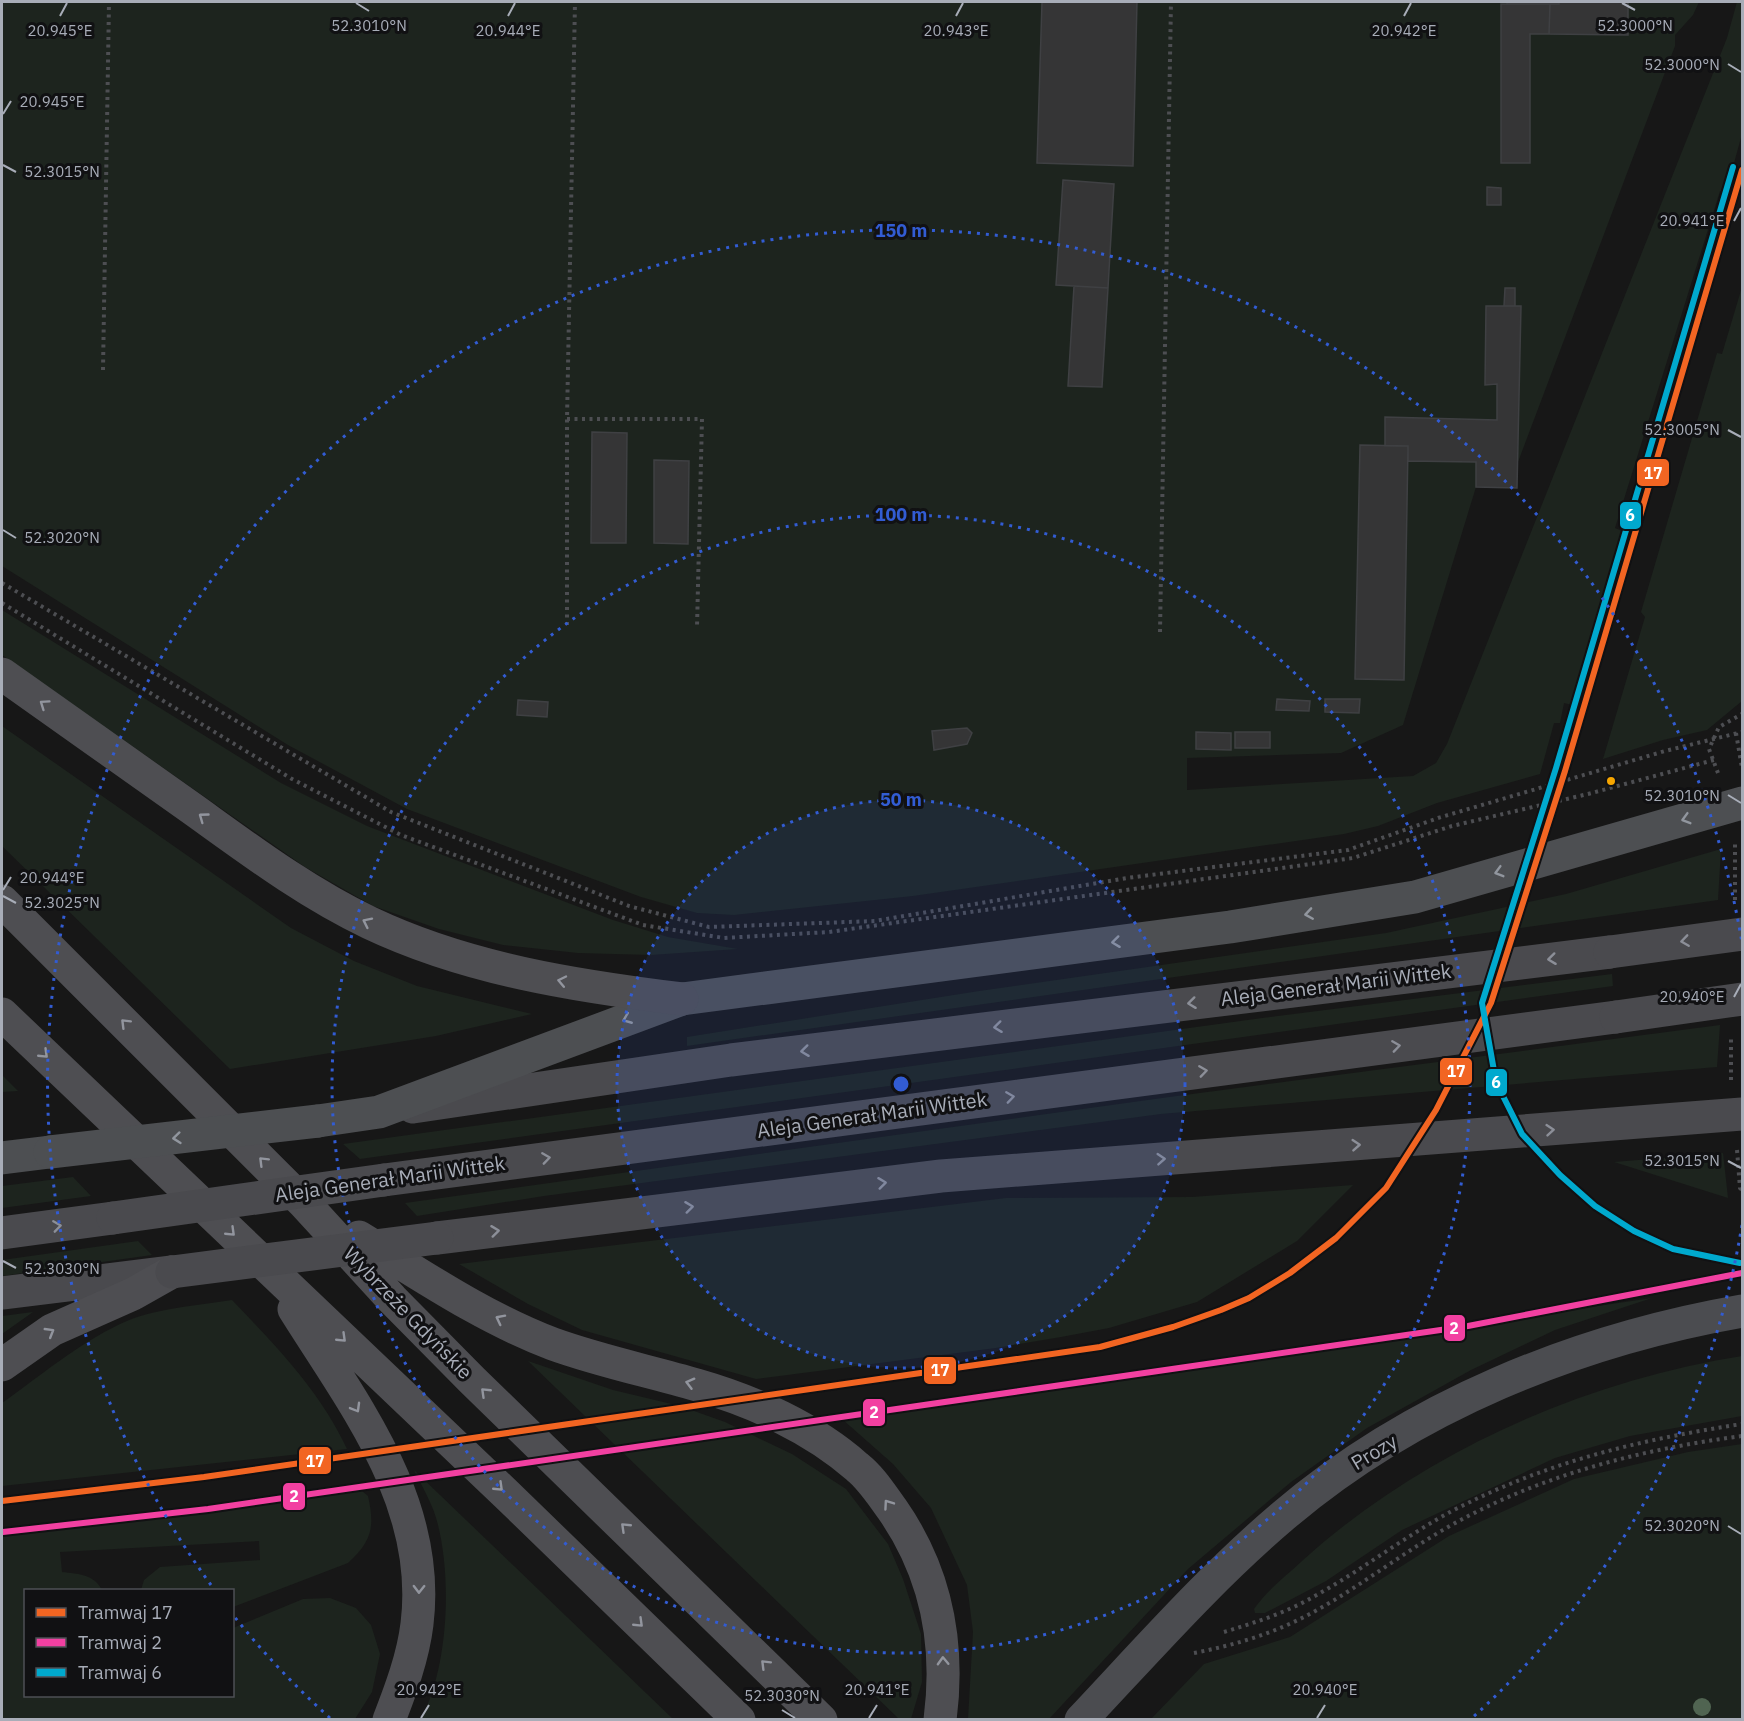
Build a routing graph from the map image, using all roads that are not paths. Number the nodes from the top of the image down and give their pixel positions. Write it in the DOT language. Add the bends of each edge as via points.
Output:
graph roads {
  1 [pos="2,674"];
  2 [pos="1743,803"];
  3 [pos="2,901"];
  4 [pos="1743,934"];
  5 [pos="682,999"];
  6 [pos="1743,999"];
  7 [pos="2,1014"];
  8 [pos="379,1112"];
  9 [pos="1743,1114"];
  10 [pos="2,1158"];
  11 [pos="304,1203"];
  12 [pos="2,1233"];
  13 [pos="270,1269"];
  14 [pos="172,1272"];
  15 [pos="2,1293"];
  16 [pos="1743,1311"];
  17 [pos="2,1365"];
  18 [pos="389,1719"];
  19 [pos="739,1719"];
  20 [pos="821,1719"];
  21 [pos="940,1719"];
  22 [pos="1081,1719"];
  5 -- 1 [label="highway, one-way" via="616,992 486,964 450,955 370,923 282,873"];
  2 -- 5 [label="main road, one-way" via="1415,897 1230,927"];
  11 -- 3 [label="highway, Wybrzeże Gdyńskie, one-way"];
  4 -- 8 [label="main road, Aleja Generał Marii Wittek, one-way, bridge" via="731,1060"];
  5 -- 8 [label="main road, one-way"];
  12 -- 6 [label="main road, Aleja Generał Marii Wittek, one-way, bridge"];
  7 -- 13 [label="highway, one-way"];
  8 -- 10 [label="main road, Aleja Generał Marii Wittek, one-way, bridge"];
  14 -- 9 [label="main road, one-way, bridge" via="941,1176"];
  20 -- 11 [label="highway, Wybrzeże Gdyńskie, one-way" via="464,1372"];
  21 -- 11 [label="highway, one-way" via="944,1663 941,1631 927,1574 902,1523 858,1467 797,1426 744,1402 553,1344 518,1328 451,1294"];
  13 -- 18 [label="highway, one-way" via="353,1402 396,1480 414,1538 419,1584 417,1624 410,1660"];
  13 -- 19 [label="highway, one-way"];
  14 -- 15 [label="main road"];
  17 -- 14 [label="highway, one-way" via="52,1330"];
  16 -- 22 [label="street, Prozy" via="1688,1321 1553,1360 1452,1404 1340,1472 1233,1561"];
}
